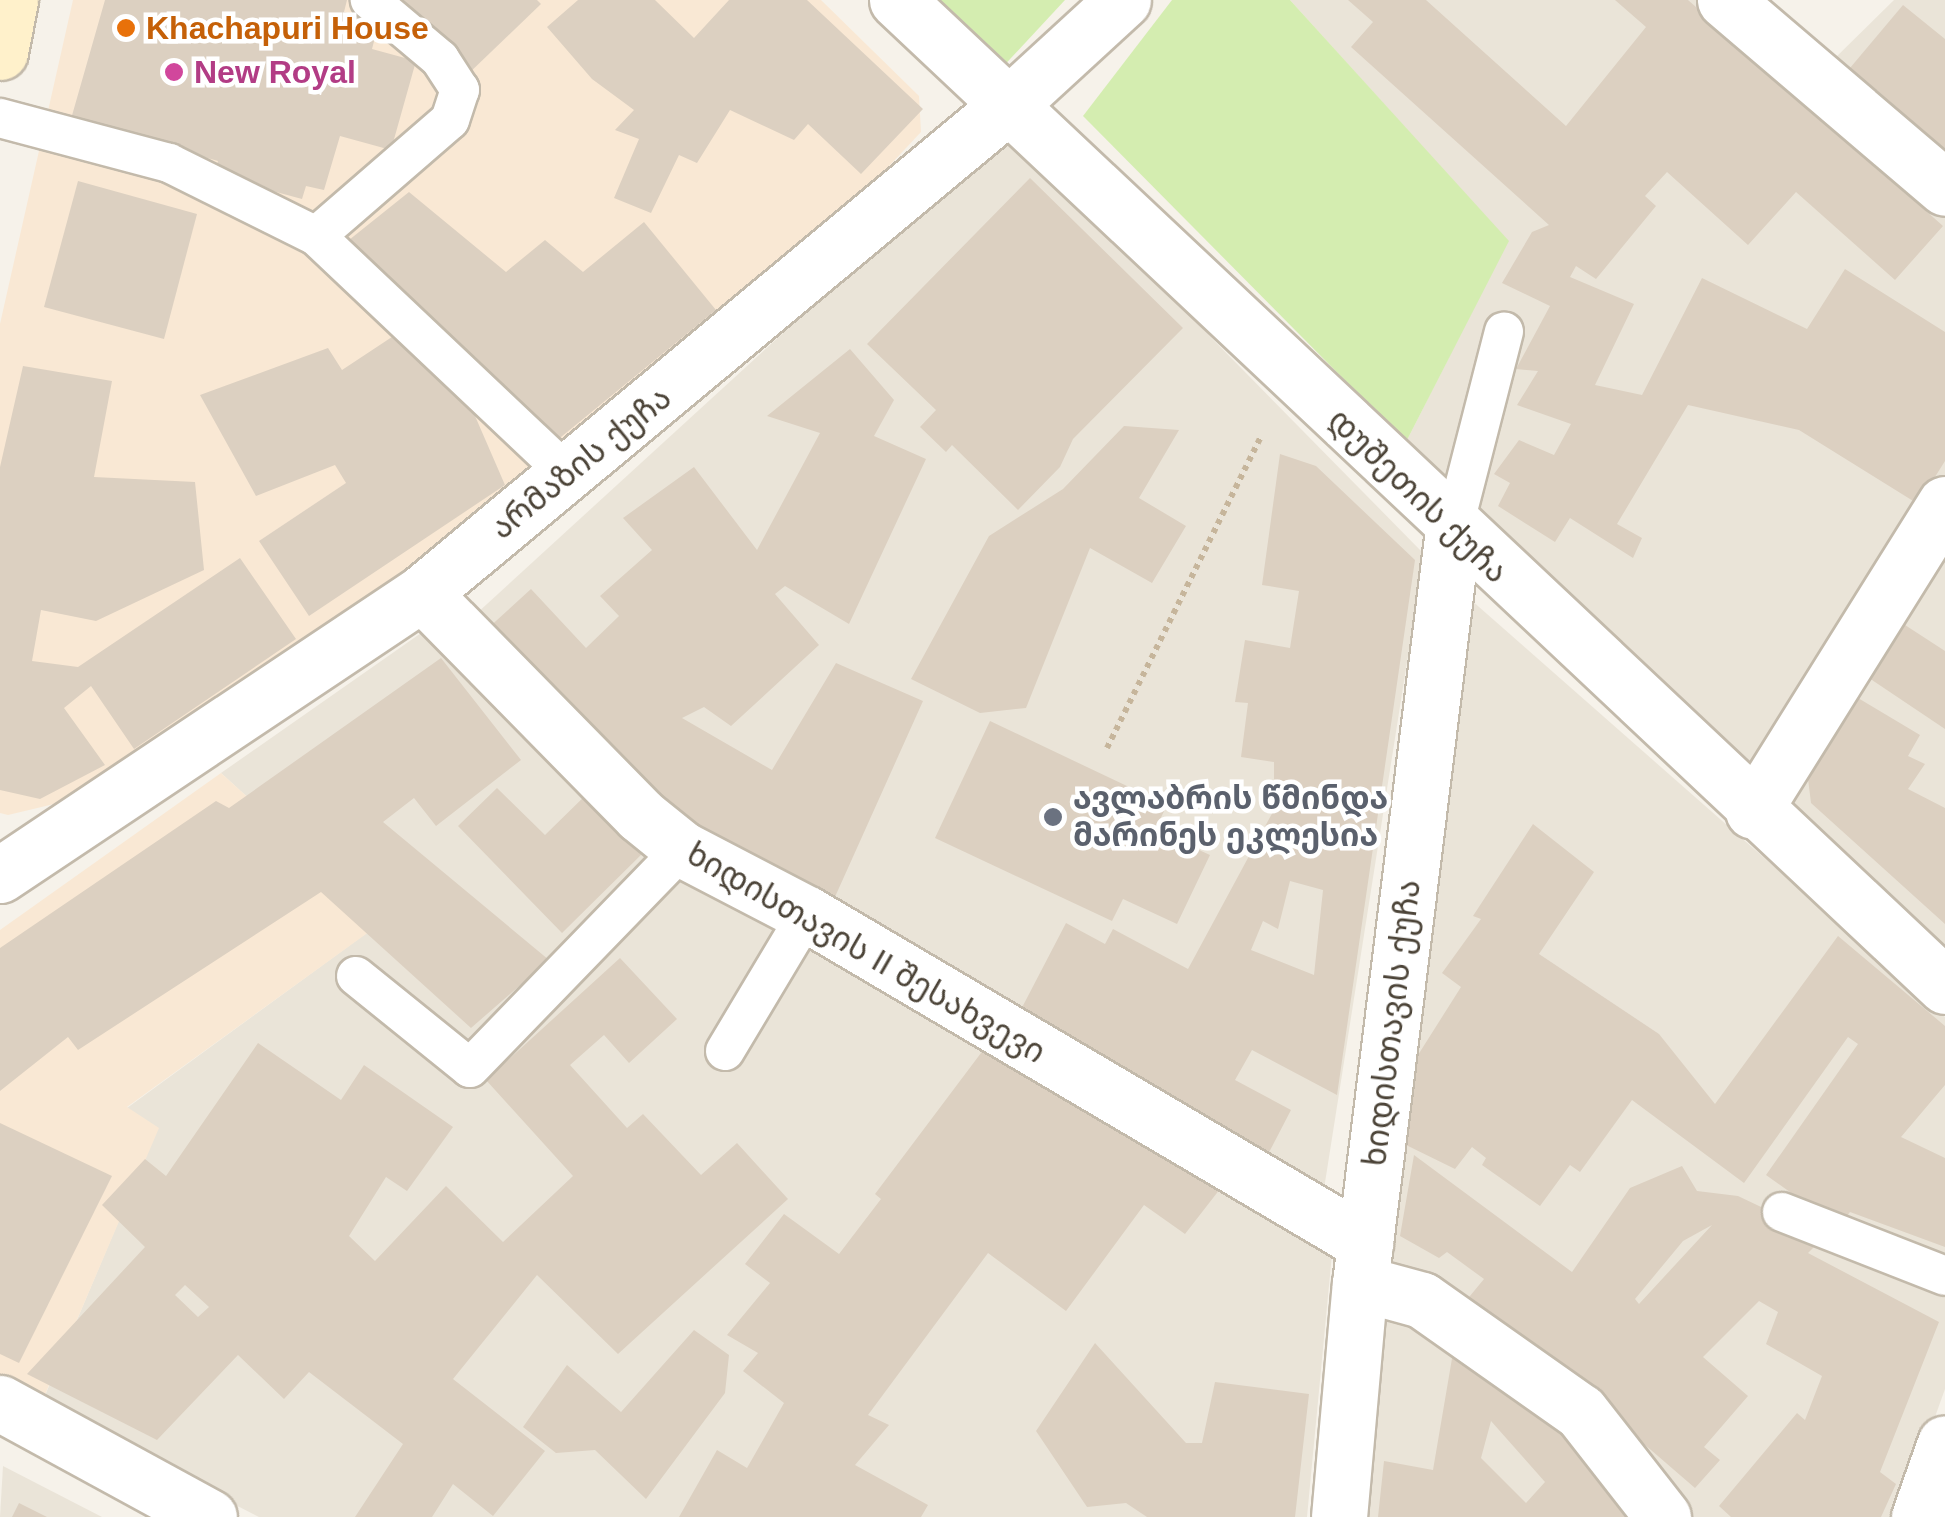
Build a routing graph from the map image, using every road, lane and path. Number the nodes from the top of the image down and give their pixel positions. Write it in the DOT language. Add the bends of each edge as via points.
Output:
graph roads {
  1 [pos="10,0"];
  2 [pos="370,0"];
  3 [pos="896,0"];
  4 [pos="1123,0"];
  5 [pos="1725,0"];
  6 [pos="0,52"];
  7 [pos="1011,103"];
  8 [pos="0,118"];
  9 [pos="1945,188"];
  10 [pos="316,236"];
  11 [pos="1504,331"];
  12 [pos="1291,376"];
  13 [pos="569,476"];
  14 [pos="1945,504"];
  15 [pos="1453,530"];
  16 [pos="422,593"];
  17 [pos="1107,748"];
  18 [pos="1753,811"];
  19 [pos="682,848"];
  20 [pos="0,875"];
  21 [pos="807,914"];
  22 [pos="356,976"];
  23 [pos="1945,986"];
  24 [pos="725,1051"];
  25 [pos="1782,1212"];
  26 [pos="1362,1263"];
  27 [pos="1945,1276"];
  28 [pos="0,1402"];
  29 [pos="1945,1443"];
  30 [pos="206,1516"];
  31 [pos="1339,1517"];
  32 [pos="1662,1517"];
  33 [pos="1918,1517"];
  1 -- 6 [label="street"];
  2 -- 10 [label="lane" via="440,59 460,90 450,120"];
  3 -- 7 [label="street, დუშეთის ქუჩა"];
  4 -- 7 [label="street, არმაზის ქუჩა"];
  5 -- 9 [label="street"];
  7 -- 12 [label="street, დუშეთის ქუჩა"];
  7 -- 13 [label="street, არმაზის ქუჩა"];
  8 -- 10 [label="lane" via="170,163"];
  10 -- 13 [label="lane"];
  11 -- 15 [label="lane"];
  12 -- 15 [label="street, დუშეთის ქუჩა"];
  12 -- 17 [label="path"];
  13 -- 16 [label="street, არმაზის ქუჩა"];
  14 -- 18 [label="street"];
  15 -- 18 [label="street, დუშეთის ქუჩა"];
  15 -- 26 [label="street, ხიდისთავის ქუჩა"];
  16 -- 19 [label="street, ხიდისთავის II შესახვევი" via="640,815"];
  16 -- 20 [label="street, არმაზის ქუჩა"];
  18 -- 23 [label="street, დუშეთის ქუჩა"];
  19 -- 21 [label="street, ხიდისთავის II შესახვევი"];
  19 -- 22 [label="lane" via="470,1068"];
  21 -- 24 [label="lane"];
  21 -- 26 [label="street, ხიდისთავის II შესახვევი"];
  25 -- 27 [label="lane"];
  26 -- 31 [label="street, ხიდისთავის ქუჩა"];
  26 -- 32 [label="street, ხიდისთავის II შესახვევი" via="1581,1412"];
  28 -- 30 [label="street"];
  29 -- 33 [label="street"];
}
